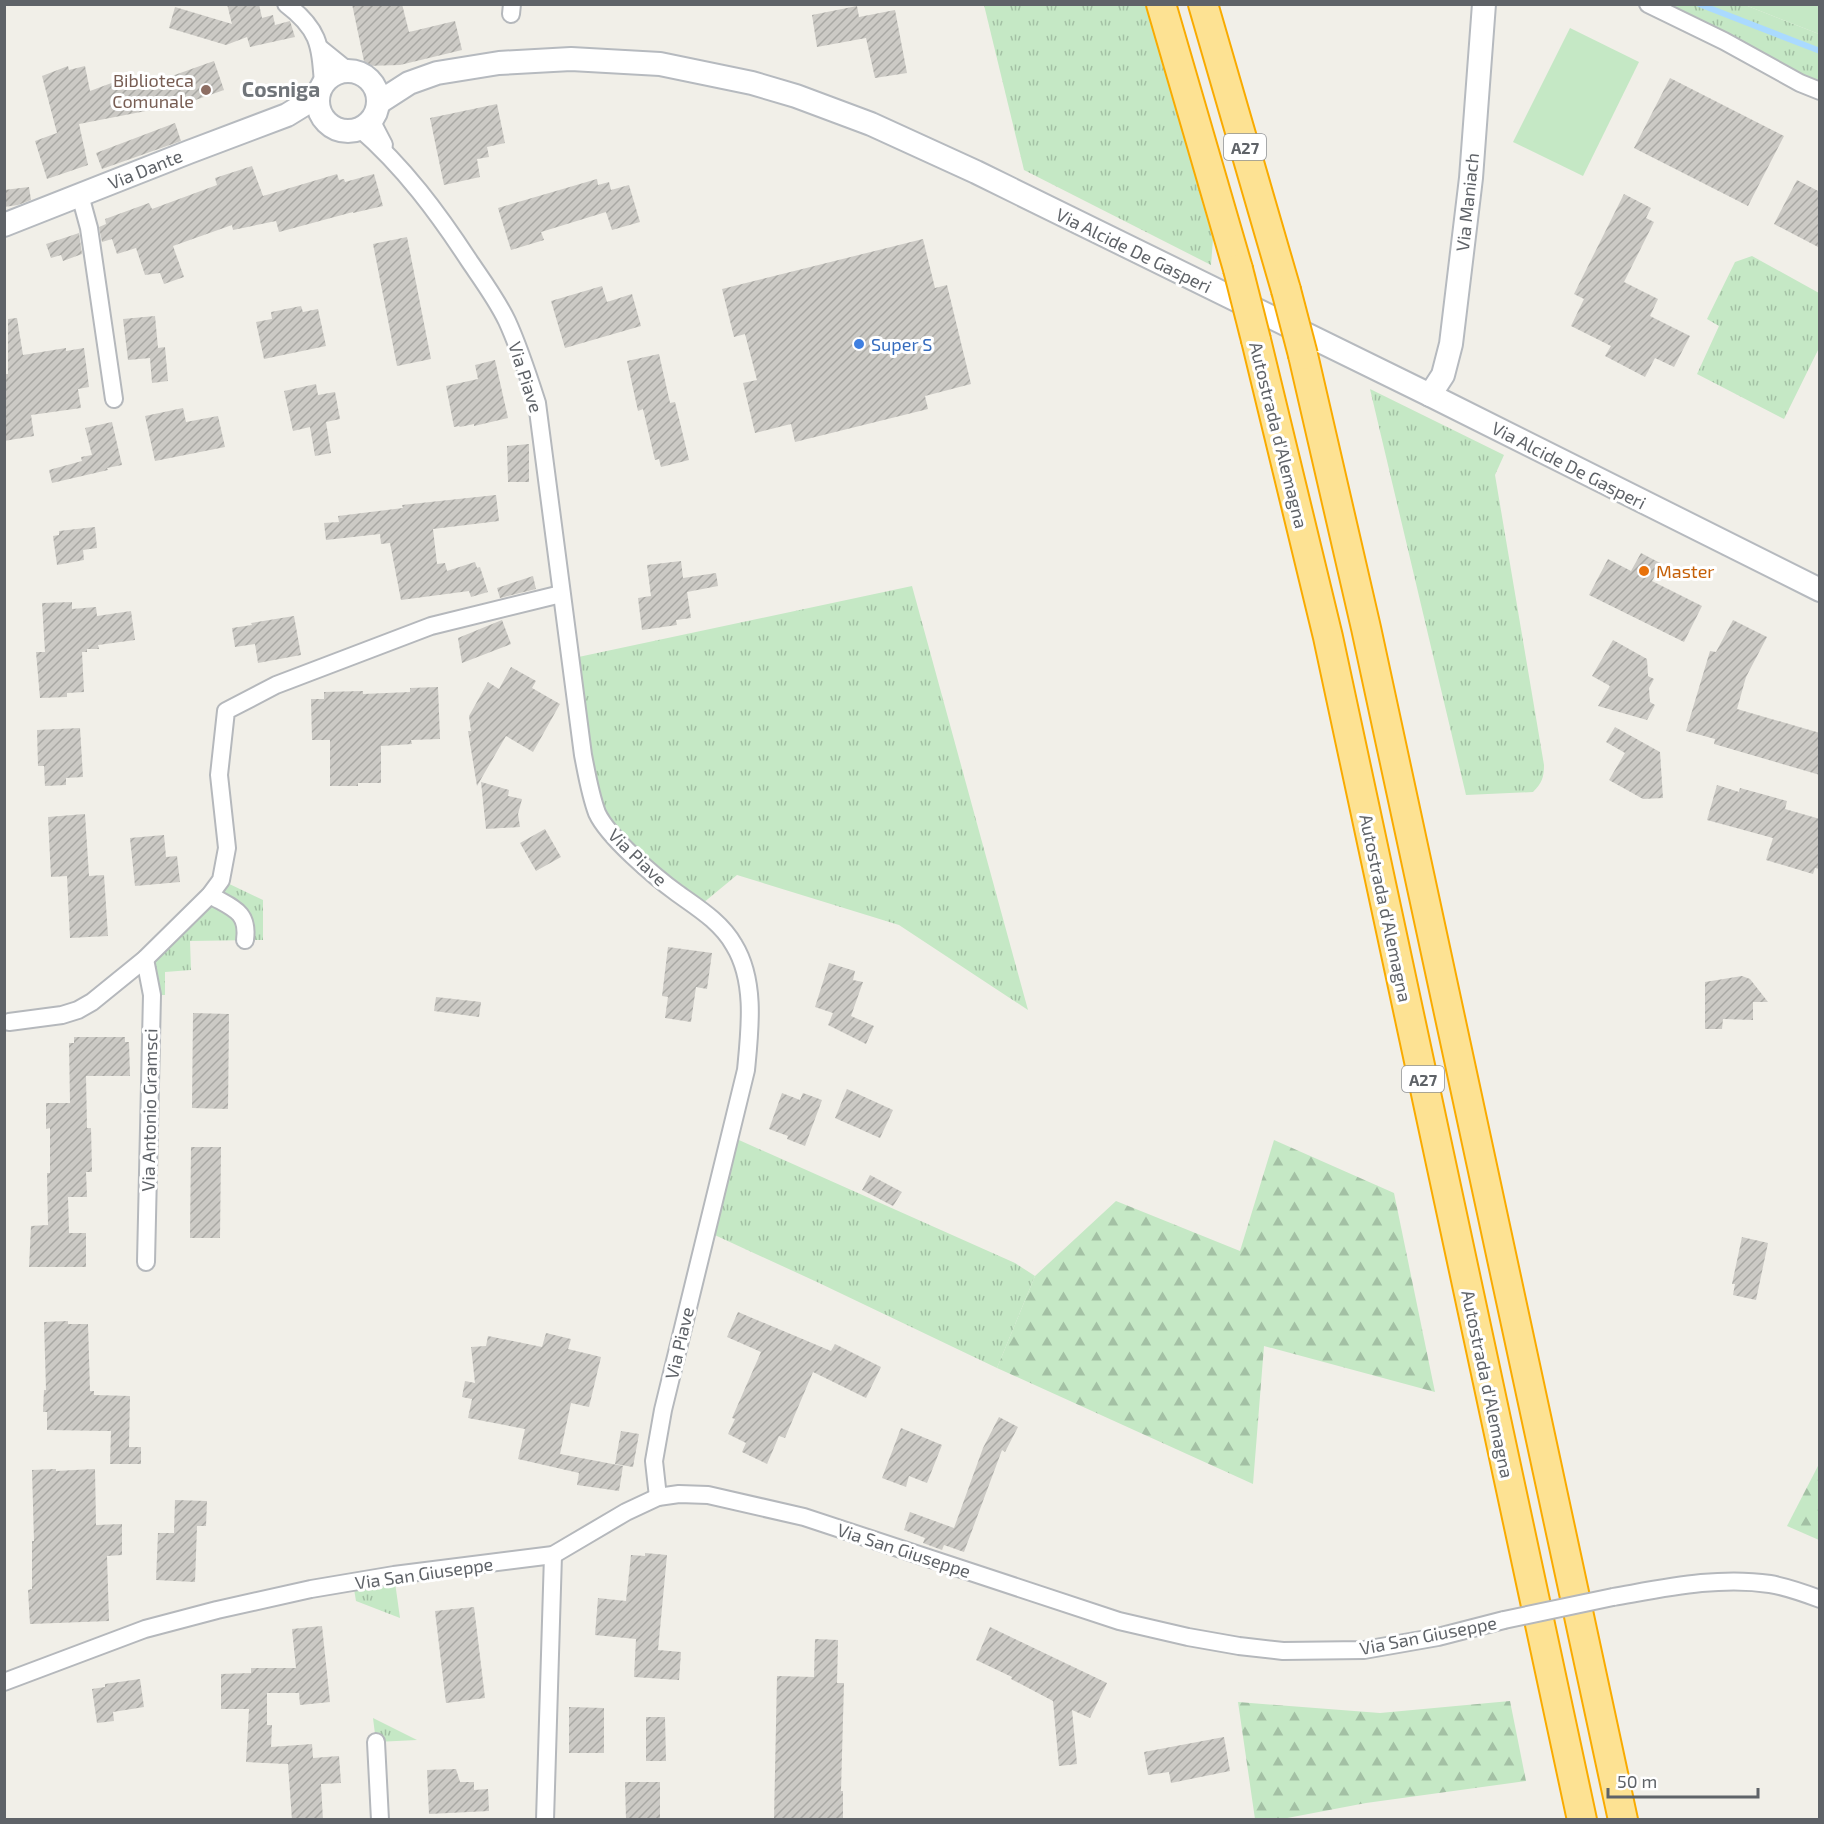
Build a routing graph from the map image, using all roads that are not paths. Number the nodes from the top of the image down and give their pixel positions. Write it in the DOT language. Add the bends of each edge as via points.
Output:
graph roads {
  1 [pos="1161,4"];
  2 [pos="1203,4"];
  3 [pos="1484,4"];
  4 [pos="1648,4"];
  5 [pos="295,8"];
  6 [pos="321,49"];
  7 [pos="357,74"];
  8 [pos="409,83"];
  9 [pos="321,89"];
  10 [pos="1820,91"];
  11 [pos="287,115"];
  12 [pos="369,117"];
  13 [pos="323,118"];
  14 [pos="80,195"];
  15 [pos="4,225"];
  16 [pos="1430,395"];
  17 [pos="114,399"];
  18 [pos="1820,590"];
  19 [pos="561,594"];
  20 [pos="210,896"];
  21 [pos="245,940"];
  22 [pos="145,959"];
  23 [pos="6,1020"];
  24 [pos="146,1262"];
  25 [pos="658,1497"];
  26 [pos="553,1555"];
  27 [pos="1820,1599"];
  28 [pos="4,1682"];
  29 [pos="376,1742"];
  30 [pos="380,1820"];
  31 [pos="545,1820"];
  32 [pos="1582,1820"];
  33 [pos="1623,1820"];
  1 -- 32 [label="highway, Autostrada d'Alemagna / A27, bridge" via="1238,269 1328,637"];
  2 -- 33 [label="highway, A27, bridge" via="1303,355 1371,652"];
  3 -- 16 [label="street, Via Maniach" via="1471,178 1450,344 1443,375"];
  4 -- 10 [label="street"];
  5 -- 6 [label="street"];
  6 -- 7 [label="street"];
  6 -- 9 [label="street"];
  7 -- 8 [label="street, Via Alcide De Gasperi"];
  7 -- 9 [label="street" via="330,76"];
  7 -- 12 [label="street" via="374,85"];
  8 -- 12 [label="street, Via Alcide De Gasperi"];
  8 -- 16 [label="street, Via Alcide De Gasperi" via="437,73 499,63 571,59 670,66 796,96 925,148"];
  9 -- 11 [label="street, Via Dante"];
  9 -- 13 [label="street" via="317,104"];
  11 -- 13 [label="street, Via Dante"];
  11 -- 14 [label="street, Via Dante"];
  12 -- 13 [label="street" via="350,131 339,130"];
  12 -- 19 [label="street, Via Piave" via="388,154 425,198 482,280 506,320 523,360 537,403"];
  14 -- 15 [label="street, Via Dante"];
  14 -- 17 [label="street" via="89,228"];
  16 -- 18 [label="street, Via Alcide De Gasperi"];
  19 -- 20 [label="street" via="431,626 276,685 226,711 219,775 226,848 221,880"];
  19 -- 25 [label="street, Via Piave" via="583,755 598,815 655,878 713,919 734,944 750,999 750,1036 742,1091 663,1410 654,1461"];
  20 -- 21 [label="street" via="241,913 247,928"];
  20 -- 22 [label="street"];
  22 -- 23 [label="street" via="78,1010"];
  22 -- 24 [label="street, Via Antonio Gramsci" via="152,995"];
  25 -- 26 [label="street, Via San Giuseppe"];
  25 -- 27 [label="street, Via San Giuseppe, bridge" via="708,1495 804,1517 1119,1621 1188,1637 1283,1651 1364,1650 1614,1597 1714,1582 1773,1585"];
  26 -- 28 [label="street, Via San Giuseppe" via="394,1575 218,1610 145,1629"];
  26 -- 31 [label="street"];
  29 -- 30 [label="street"];
}
